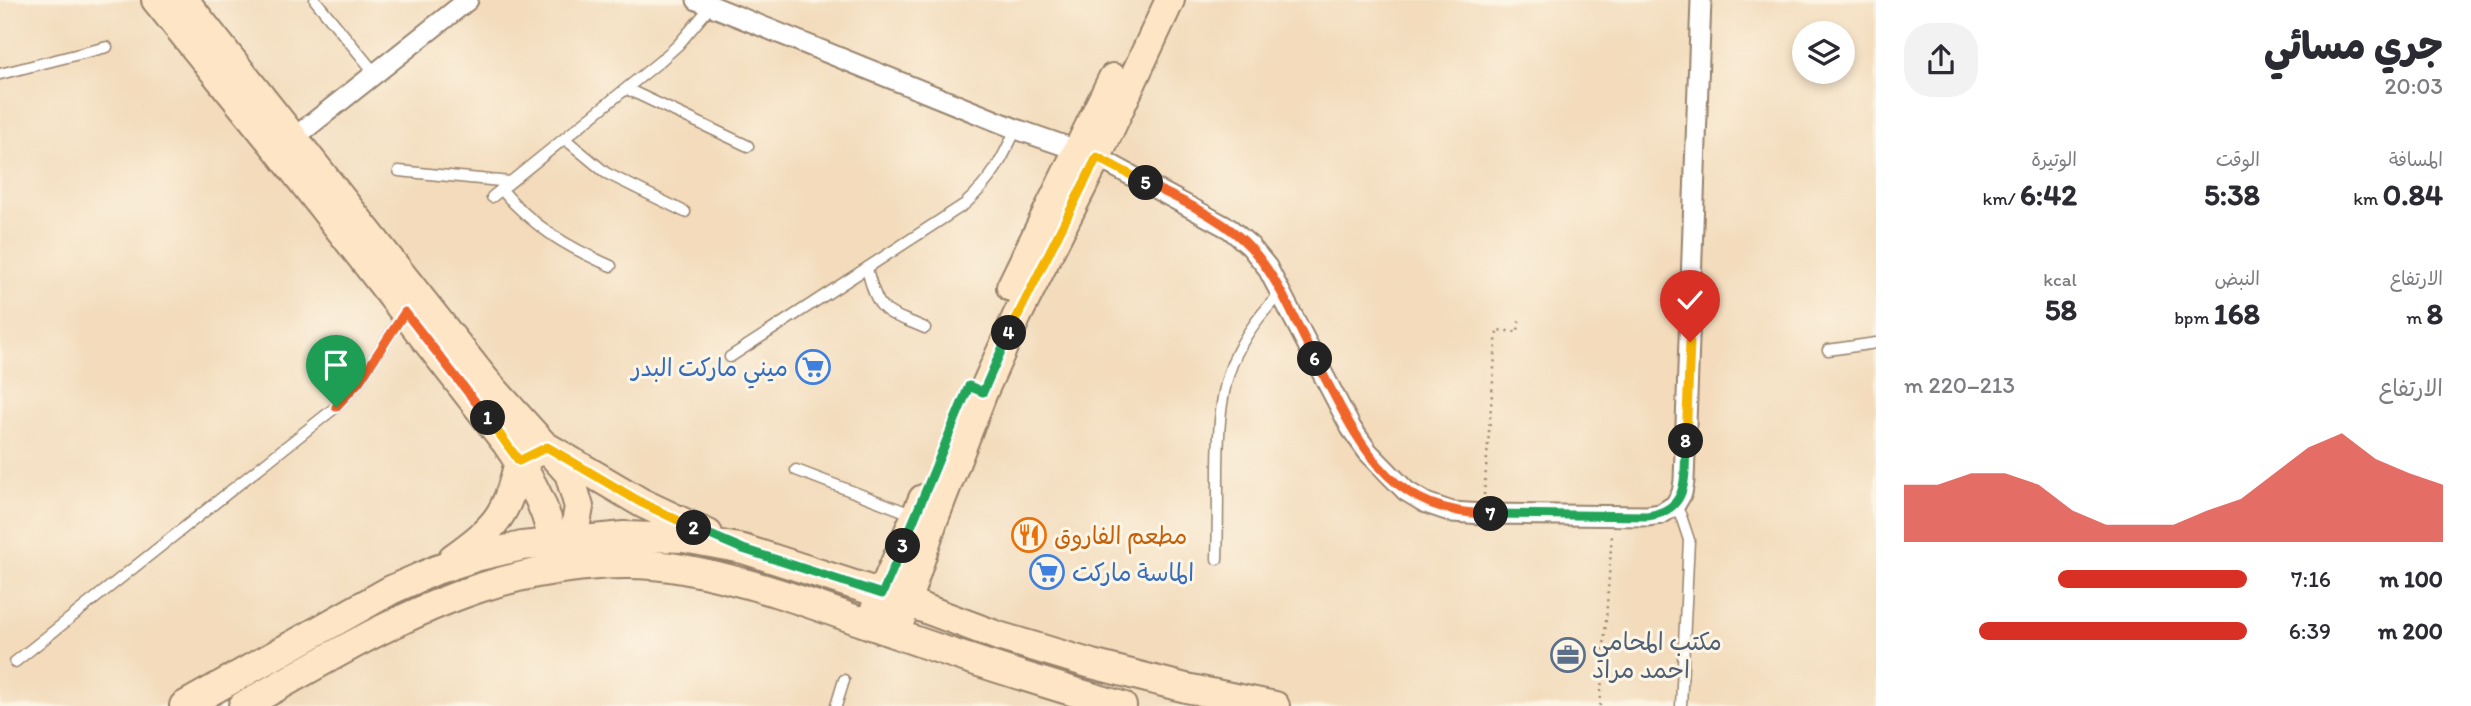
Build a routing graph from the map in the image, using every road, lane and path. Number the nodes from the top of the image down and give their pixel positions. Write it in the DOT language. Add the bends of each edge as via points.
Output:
graph roads {
  1 [pos="156,0"];
  2 [pos="184,0"];
  3 [pos="315,0"];
  4 [pos="468,0"];
  5 [pos="1151,0"];
  6 [pos="1170,0"];
  7 [pos="1701,0"];
  8 [pos="704,3"];
  9 [pos="107,47"];
  10 [pos="375,73"];
  11 [pos="0,74"];
  12 [pos="627,89"];
  13 [pos="1016,129"];
  14 [pos="565,139"];
  15 [pos="286,144"];
  16 [pos="748,146"];
  17 [pos="1087,154"];
  18 [pos="399,171"];
  19 [pos="505,186"];
  20 [pos="492,197"];
  21 [pos="685,212"];
  22 [pos="611,266"];
  23 [pos="867,269"];
  24 [pos="1281,292"];
  25 [pos="405,312"];
  26 [pos="1525,322"];
  27 [pos="925,328"];
  28 [pos="1876,342"];
  29 [pos="1828,351"];
  30 [pos="730,357"];
  31 [pos="547,447"];
  32 [pos="519,461"];
  33 [pos="796,470"];
  34 [pos="1675,505"];
  35 [pos="1483,514"];
  36 [pos="1613,516"];
  37 [pos="925,518"];
  38 [pos="564,542"];
  39 [pos="743,549"];
  40 [pos="1217,559"];
  41 [pos="436,570"];
  42 [pos="561,570"];
  43 [pos="894,598"];
  44 [pos="882,629"];
  45 [pos="15,662"];
  46 [pos="845,680"];
  47 [pos="184,706"];
  48 [pos="243,706"];
  49 [pos="836,706"];
  50 [pos="1122,706"];
  51 [pos="1276,706"];
  52 [pos="1600,706"];
  53 [pos="1681,706"];
  1 -- 15 [label="main road"];
  2 -- 15 [label="main road"];
  3 -- 10 [label="lane"];
  4 -- 10 [label="street"];
  5 -- 17 [label="main road"];
  6 -- 17 [label="main road"];
  7 -- 34 [label="street" via="1684,481"];
  8 -- 12 [label="lane" via="678,45"];
  8 -- 13 [label="street"];
  9 -- 11 [label="lane"];
  10 -- 15 [label="street"];
  12 -- 14 [label="lane"];
  12 -- 16 [label="lane"];
  13 -- 17 [label="street"];
  13 -- 23 [label="lane" via="1000,165 978,192 951,215"];
  14 -- 19 [label="lane"];
  14 -- 21 [label="lane" via="606,173"];
  15 -- 25 [label="main road"];
  15 -- 31 [label="main road"];
  17 -- 24 [label="street" via="1230,229 1267,267"];
  17 -- 37 [label="main road" via="1009,312"];
  18 -- 19 [label="lane"];
  19 -- 20 [label="lane"];
  19 -- 22 [label="lane" via="524,213 557,240"];
  23 -- 27 [label="lane" via="878,304"];
  23 -- 30 [label="lane"];
  24 -- 35 [label="street" via="1351,428 1385,472 1426,503 1452,512"];
  24 -- 40 [label="lane" via="1250,328 1222,394"];
  25 -- 32 [label="main road"];
  25 -- 45 [label="lane" via="359,382 336,407"];
  26 -- 35 [label="path" via="1519,322 1518,332 1497,330"];
  28 -- 29 [label="lane"];
  31 -- 32 [label="main road"];
  31 -- 38 [label="main road" via="576,489 579,507"];
  31 -- 39 [label="main road" via="642,503"];
  32 -- 38 [label="main road"];
  32 -- 41 [label="main road" via="505,510 491,529"];
  33 -- 37 [label="lane"];
  34 -- 36 [label="street" via="1661,514"];
  34 -- 53 [label="lane" via="1689,540"];
  35 -- 36 [label="street"];
  36 -- 52 [label="path"];
  37 -- 43 [label="main road"];
  38 -- 39 [label="main road" via="660,537"];
  38 -- 41 [label="main road" via="511,548"];
  38 -- 42 [label="main road"];
  39 -- 43 [label="main road"];
  41 -- 47 [label="main road" via="391,590"];
  42 -- 44 [label="main road" via="625,565 681,568 736,581"];
  42 -- 48 [label="main road" via="482,587 430,606"];
  43 -- 44 [label="main road"];
  43 -- 51 [label="main road" via="1091,664"];
  44 -- 50 [label="main road"];
  46 -- 49 [label="lane"];
}
